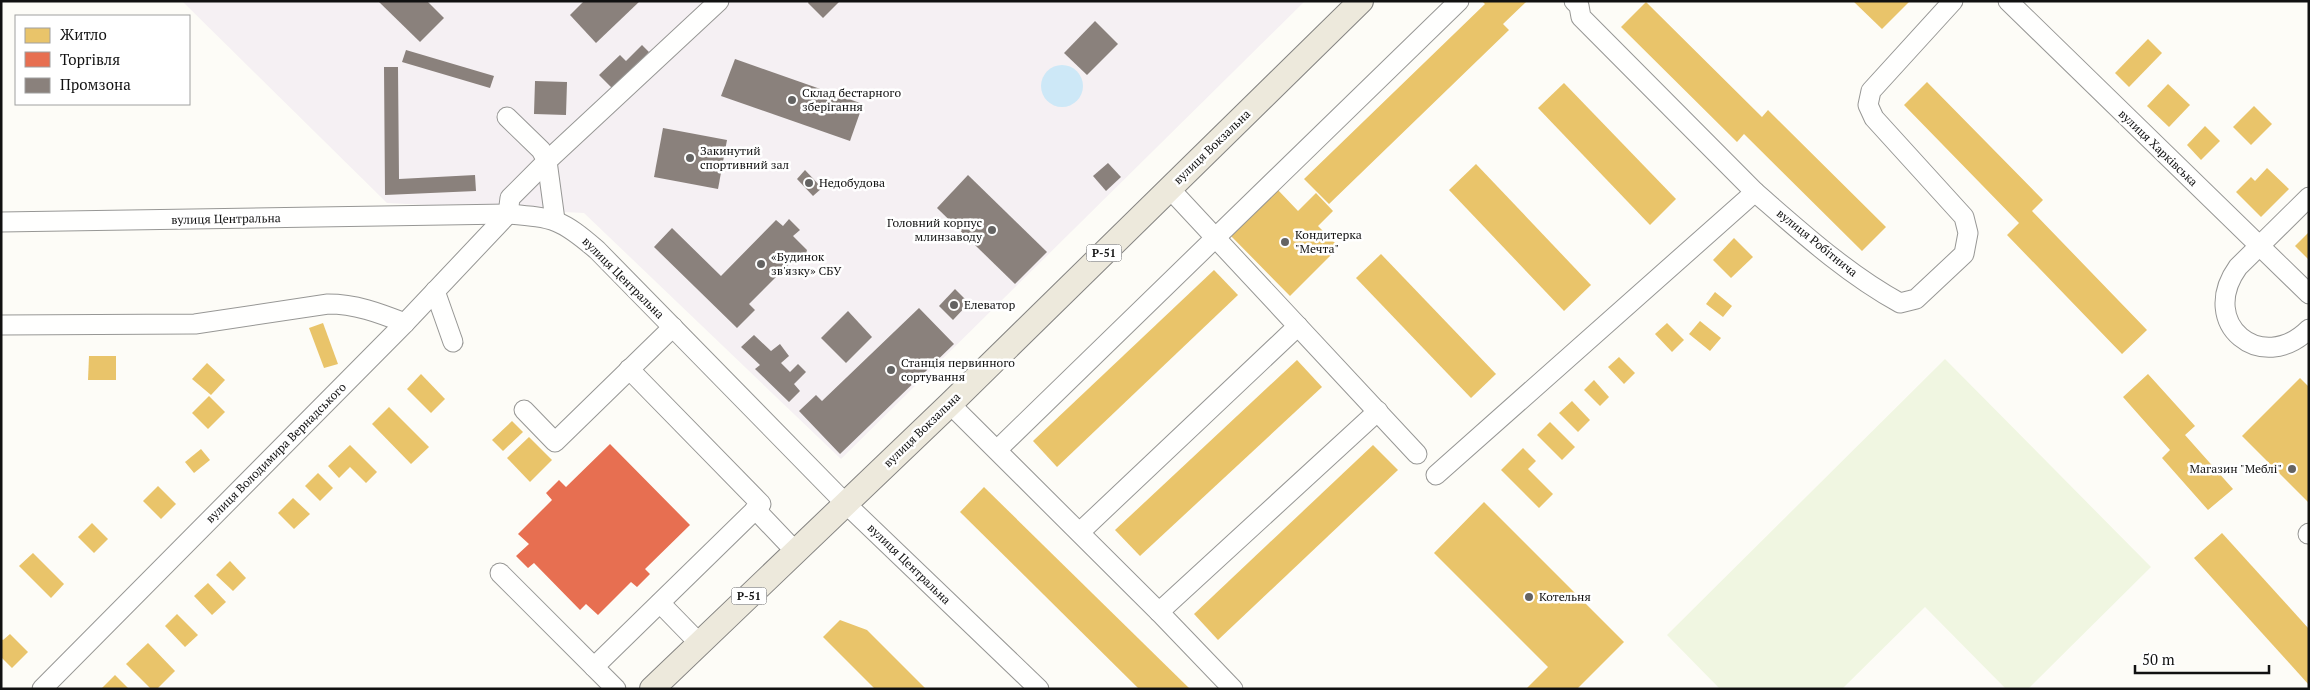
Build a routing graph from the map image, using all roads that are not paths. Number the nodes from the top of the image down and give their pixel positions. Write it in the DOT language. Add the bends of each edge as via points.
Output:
graph roads {
  1 [pos="719,1"];
  2 [pos="1362,1"];
  3 [pos="1460,1"];
  4 [pos="1574,1"];
  5 [pos="1953,1"];
  6 [pos="2008,1"];
  7 [pos="507,117"];
  8 [pos="547,161"];
  9 [pos="1170,189"];
  10 [pos="1755,192"];
  11 [pos="2309,197"];
  12 [pos="508,214"];
  13 [pos="555,220"];
  14 [pos="1,222"];
  15 [pos="1215,240"];
  16 [pos="2258,246"];
  17 [pos="435,291"];
  18 [pos="2309,294"];
  19 [pos="405,323"];
  20 [pos="1,325"];
  21 [pos="1298,326"];
  22 [pos="673,327"];
  23 [pos="2309,329"];
  24 [pos="452,342"];
  25 [pos="629,369"];
  26 [pos="950,404"];
  27 [pos="524,410"];
  28 [pos="1378,411"];
  29 [pos="997,450"];
  30 [pos="1417,454"];
  31 [pos="1436,475"];
  32 [pos="845,503"];
  33 [pos="755,509"];
  34 [pos="1080,532"];
  35 [pos="796,551"];
  36 [pos="500,573"];
  37 [pos="660,602"];
  38 [pos="1159,612"];
  39 [pos="700,644"];
  40 [pos="594,666"];
  41 [pos="42,689"];
  42 [pos="616,689"];
  43 [pos="652,689"];
  44 [pos="1038,689"];
  45 [pos="1233,689"];
  1 -- 8 [label="street"];
  2 -- 9 [label="main road, вулиця Вокзальна / Р-51"];
  3 -- 15 [label="street"];
  4 -- 10 [label="street" via="1579,6 1581,17"];
  5 -- 10 [label="street, вулиця Робітнича" via="1871,91 1868,106 1874,118 1964,217 1968,233 1964,254 1916,299 1900,303 1826,253"];
  6 -- 16 [label="street, вулиця Харківська"];
  7 -- 8 [label="street" via="541,150"];
  8 -- 12 [label="street" via="510,198"];
  8 -- 13 [label="street"];
  9 -- 15 [label="street"];
  9 -- 26 [label="main road, вулиця Вокзальна / Р-51"];
  10 -- 31 [label="street"];
  11 -- 16 [label="street"];
  12 -- 13 [label="street, вулиця Центральна"];
  12 -- 14 [label="street, вулиця Центральна"];
  12 -- 17 [label="street, вулиця Володимира Вернадського"];
  13 -- 22 [label="street, вулиця Центральна" via="571,227 597,250"];
  15 -- 21 [label="street"];
  15 -- 29 [label="street"];
  16 -- 18 [label="street, вулиця Харківська"];
  16 -- 23 [label="street" via="2229,280 2224,296 2225,312 2232,327 2250,343 2274,348 2290,344"];
  17 -- 19 [label="street, вулиця Володимира Вернадського"];
  17 -- 24 [label="street"];
  19 -- 20 [label="street" via="364,308 328,304 195,324"];
  19 -- 41 [label="street, вулиця Володимира Вернадського"];
  21 -- 28 [label="street"];
  21 -- 34 [label="street"];
  22 -- 25 [label="street"];
  22 -- 32 [label="street, вулиця Центральна"];
  25 -- 27 [label="street" via="555,442"];
  25 -- 33 [label="street" via="761,504"];
  26 -- 29 [label="street"];
  26 -- 32 [label="main road, вулиця Вокзальна / Р-51"];
  28 -- 30 [label="street"];
  28 -- 38 [label="street"];
  29 -- 34 [label="street"];
  32 -- 35 [label="main road, вулиця Вокзальна / Р-51"];
  32 -- 44 [label="street, вулиця Центральна"];
  33 -- 35 [label="street"];
  33 -- 37 [label="street"];
  34 -- 38 [label="street"];
  35 -- 39 [label="main road, вулиця Вокзальна / Р-51"];
  36 -- 40 [label="street"];
  37 -- 39 [label="street"];
  37 -- 40 [label="street"];
  38 -- 45 [label="street"];
  39 -- 43 [label="main road, вулиця Вокзальна / Р-51"];
  40 -- 42 [label="street"];
}
